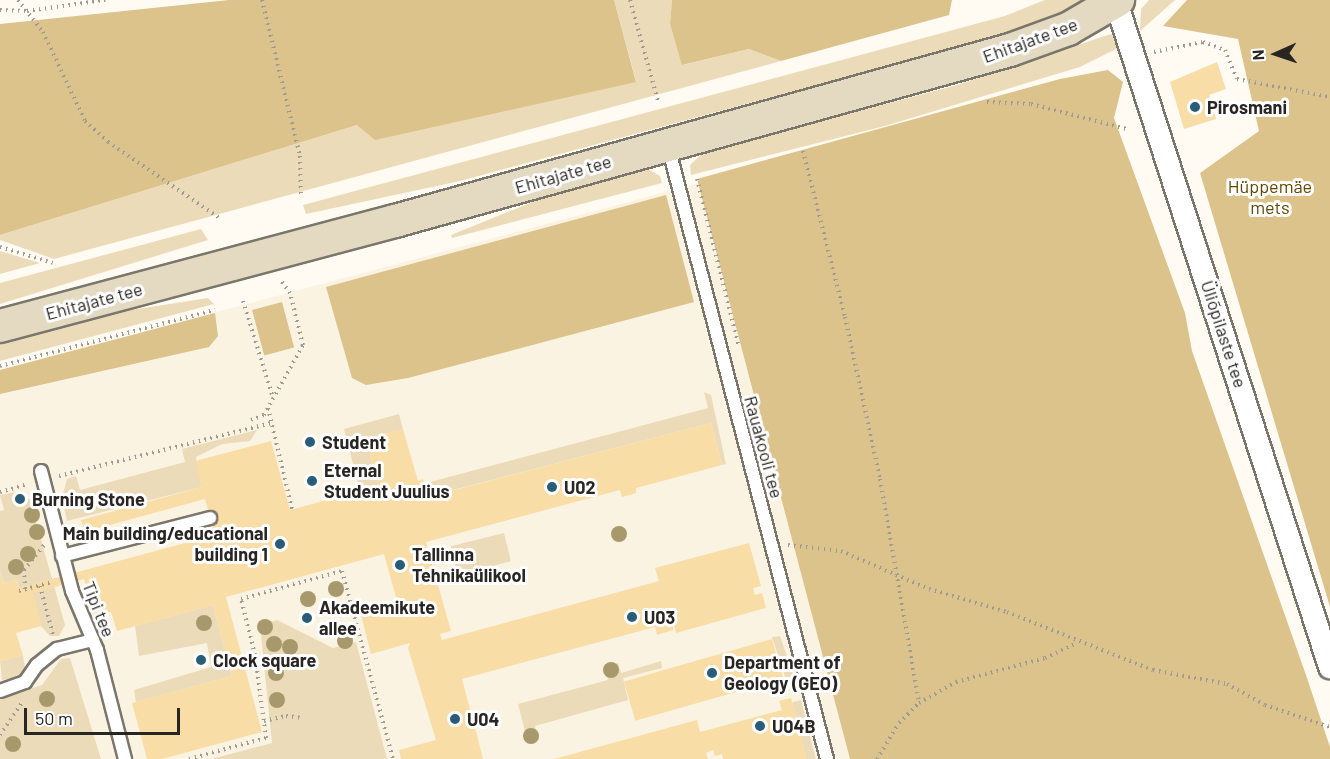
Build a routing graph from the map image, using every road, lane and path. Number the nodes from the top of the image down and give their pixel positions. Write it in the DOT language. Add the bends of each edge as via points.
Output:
graph roads {
  1 [pos="18,0"];
  2 [pos="105,0"];
  3 [pos="262,0"];
  4 [pos="630,0"];
  5 [pos="1117,1"];
  6 [pos="0,10"];
  7 [pos="27,11"];
  8 [pos="1136,57"];
  9 [pos="1330,97"];
  10 [pos="658,101"];
  11 [pos="987,102"];
  12 [pos="1127,129"];
  13 [pos="668,145"];
  14 [pos="803,151"];
  15 [pos="301,197"];
  16 [pos="220,219"];
  17 [pos="0,247"];
  18 [pos="53,263"];
  19 [pos="280,279"];
  20 [pos="243,301"];
  21 [pos="215,310"];
  22 [pos="0,326"];
  23 [pos="0,366"];
  24 [pos="273,398"];
  25 [pos="268,407"];
  26 [pos="251,420"];
  27 [pos="271,423"];
  28 [pos="42,476"];
  29 [pos="0,492"];
  30 [pos="292,510"];
  31 [pos="210,518"];
  32 [pos="57,536"];
  33 [pos="771,542"];
  34 [pos="62,556"];
  35 [pos="897,575"];
  36 [pos="68,578"];
  37 [pos="26,589"];
  38 [pos="19,591"];
  39 [pos="93,640"];
  40 [pos="1077,643"];
  41 [pos="1330,667"];
  42 [pos="0,691"];
  43 [pos="919,703"];
  44 [pos="303,718"];
  45 [pos="264,721"];
  46 [pos="1330,727"];
  47 [pos="125,759"];
  48 [pos="189,759"];
  49 [pos="393,759"];
  50 [pos="826,759"];
  51 [pos="877,759"];
  1 -- 7 [label="path"];
  2 -- 7 [label="path"];
  3 -- 15 [label="path" via="300,156"];
  4 -- 10 [label="path"];
  5 -- 8 [label="street, Üliõpilaste tee"];
  5 -- 13 [label="main road, Ehitajate tee" via="1068,29 1010,50"];
  6 -- 7 [label="path"];
  7 -- 16 [label="path" via="43,32 85,121 108,142"];
  8 -- 9 [label="path" via="1203,42 1226,50 1238,79"];
  8 -- 41 [label="street, Üliõpilaste tee"];
  11 -- 12 [label="path" via="1031,104"];
  13 -- 22 [label="main road, Ehitajate tee"];
  13 -- 33 [label="lane, Rauakooli tee"];
  14 -- 35 [label="path" via="846,317"];
  17 -- 18 [label="path"];
  19 -- 24 [label="path" via="290,293 303,345"];
  20 -- 24 [label="path"];
  21 -- 23 [label="path"];
  24 -- 25 [label="path"];
  25 -- 26 [label="path" via="264,415"];
  25 -- 27 [label="path"];
  27 -- 28 [label="path"];
  27 -- 30 [label="path"];
  28 -- 29 [label="path"];
  28 -- 32 [label="lane, Tipi tee"];
  31 -- 34 [label="lane"];
  32 -- 34 [label="lane, Tipi tee"];
  32 -- 37 [label="path" via="44,545 24,570"];
  33 -- 35 [label="path" via="841,551"];
  33 -- 50 [label="lane, Rauakooli tee"];
  34 -- 36 [label="lane, Tipi tee"];
  35 -- 40 [label="path" via="1049,627"];
  35 -- 43 [label="path"];
  36 -- 37 [label="path"];
  36 -- 39 [label="lane, Tipi tee"];
  37 -- 38 [label="path"];
  39 -- 42 [label="lane" via="57,649 25,682"];
  39 -- 47 [label="lane, Tipi tee"];
  40 -- 43 [label="path" via="1045,658 956,682"];
  40 -- 46 [label="path" via="1153,670 1227,684 1265,705"];
  43 -- 51 [label="path" via="899,723"];
  44 -- 45 [label="path" via="286,716"];
  45 -- 48 [label="path" via="266,738"];
  45 -- 49 [label="path" via="255,655 241,599 342,571"];
}
